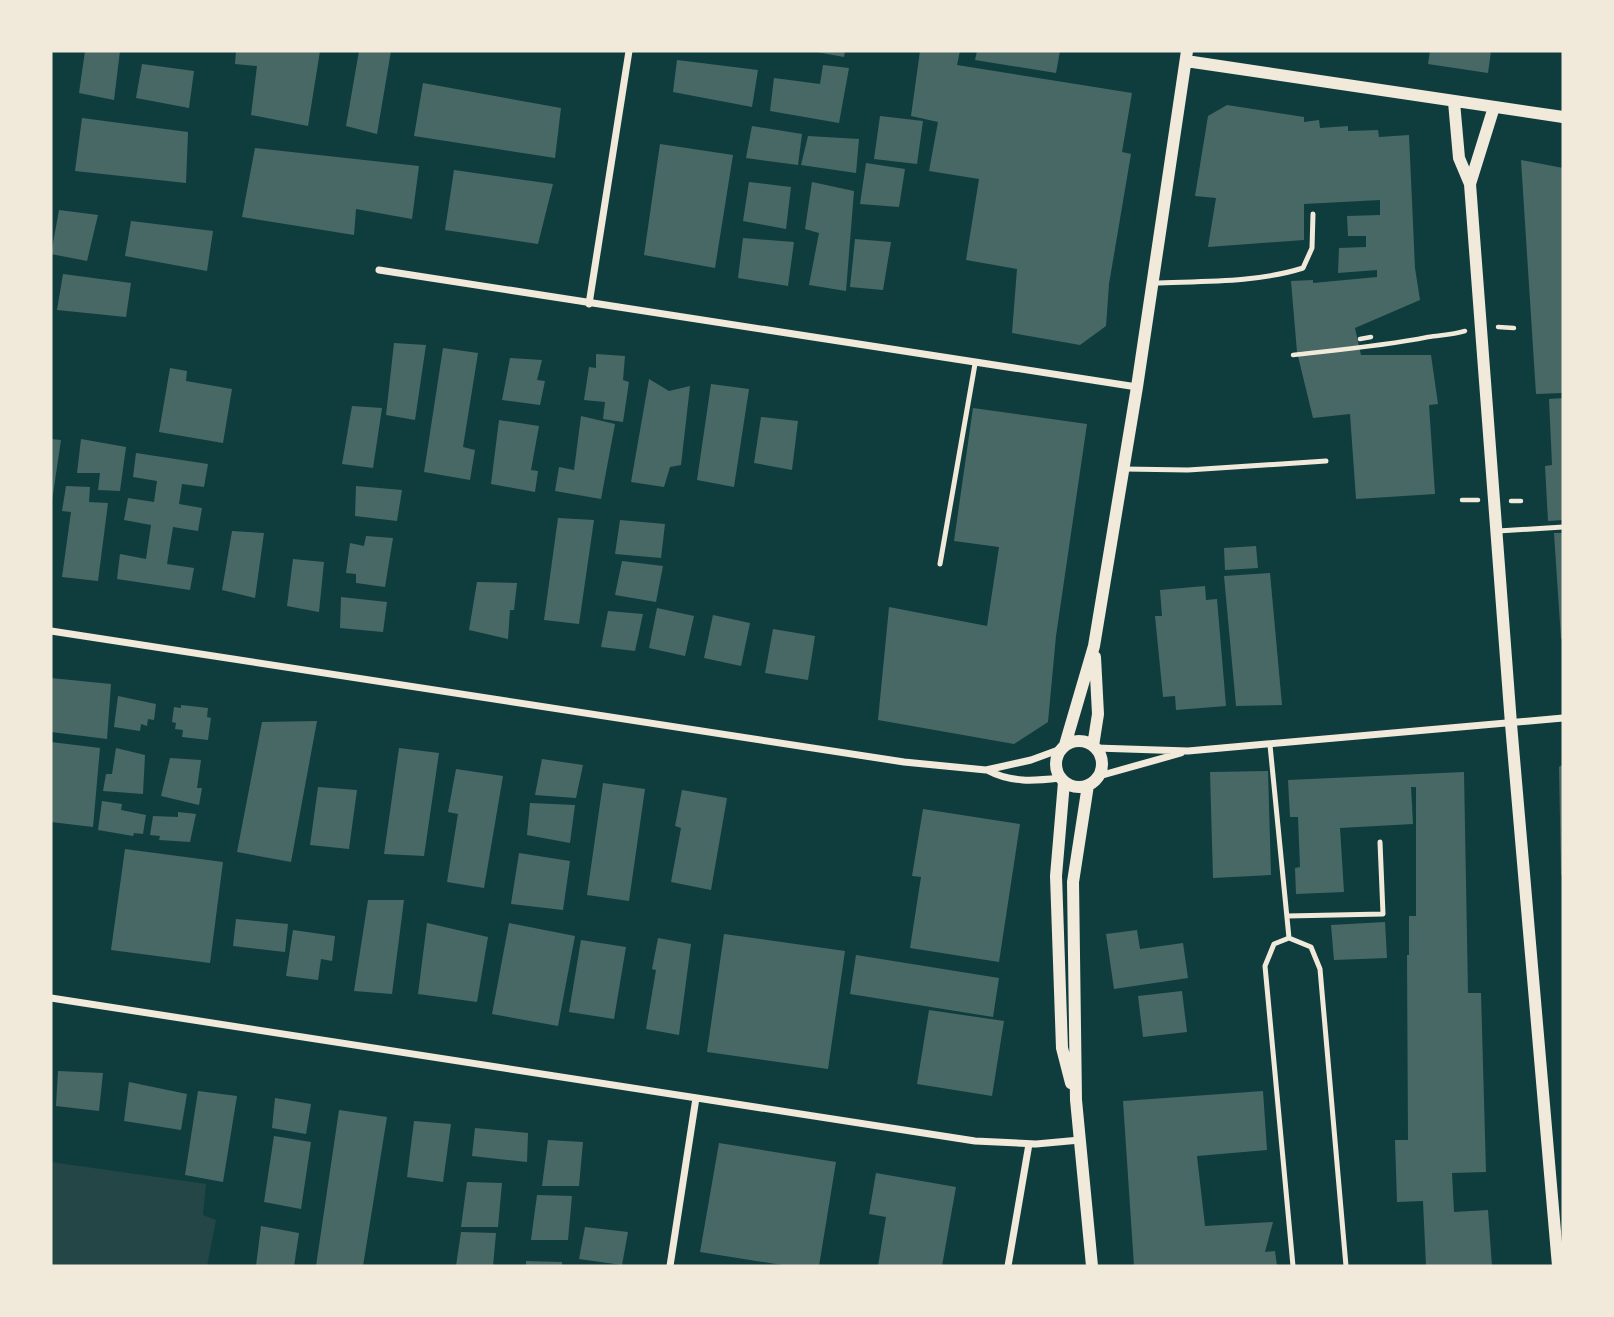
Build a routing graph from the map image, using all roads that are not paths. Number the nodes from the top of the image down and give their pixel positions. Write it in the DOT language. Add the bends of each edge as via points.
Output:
graph roads {
  1 [pos="629,51"];
  2 [pos="1186,56"];
  3 [pos="1454,102"];
  4 [pos="1494,107"];
  5 [pos="1563,117"];
  6 [pos="1470,184"];
  7 [pos="1313,214"];
  8 [pos="379,270"];
  9 [pos="1153,283"];
  10 [pos="589,304"];
  11 [pos="975,364"];
  12 [pos="1138,387"];
  13 [pos="1326,461"];
  14 [pos="1124,469"];
  15 [pos="1563,527"];
  16 [pos="1498,531"];
  17 [pos="940,564"];
  18 [pos="53,629"];
  19 [pos="1094,646"];
  20 [pos="1563,718"];
  21 [pos="1511,724"];
  22 [pos="1270,745"];
  23 [pos="1063,747"];
  24 [pos="1095,747"];
  25 [pos="1188,751"];
  26 [pos="986,769"];
  27 [pos="1099,776"];
  28 [pos="1062,780"];
  29 [pos="1088,785"];
  30 [pos="1380,842"];
  31 [pos="1287,916"];
  32 [pos="1289,937"];
  33 [pos="51,998"];
  34 [pos="696,1098"];
  35 [pos="1076,1100"];
  36 [pos="1080,1140"];
  37 [pos="1028,1143"];
  38 [pos="1559,1225"];
  39 [pos="670,1266"];
  40 [pos="1008,1266"];
  41 [pos="1092,1266"];
  42 [pos="1293,1266"];
  43 [pos="1346,1266"];
  44 [pos="1558,1266"];
  1 -- 10 [label="street"];
  2 -- 3 [label="street"];
  2 -- 9 [label="street"];
  3 -- 4 [label="street"];
  3 -- 6 [label="street" via="1459,158"];
  4 -- 5 [label="street"];
  4 -- 6 [label="street"];
  6 -- 16 [label="street"];
  7 -- 9 [label="lane" via="1312,248 1303,268"];
  8 -- 10 [label="street"];
  9 -- 12 [label="street"];
  10 -- 11 [label="street"];
  11 -- 12 [label="street"];
  11 -- 17 [label="lane"];
  12 -- 14 [label="street"];
  13 -- 14 [label="lane" via="1188,470"];
  14 -- 19 [label="street"];
  15 -- 16 [label="lane"];
  16 -- 21 [label="street"];
  18 -- 26 [label="street" via="904,762"];
  19 -- 23 [label="street"];
  19 -- 24 [label="street"];
  20 -- 21 [label="street"];
  21 -- 22 [label="street"];
  21 -- 38 [label="street"];
  22 -- 25 [label="street"];
  22 -- 31 [label="lane"];
  23 -- 24 [label="street" via="1076,741"];
  23 -- 26 [label="street" via="1031,760"];
  23 -- 28 [label="street" via="1055,766"];
  24 -- 25 [label="street"];
  24 -- 27 [label="street" via="1101,759"];
  25 -- 27 [label="street"];
  26 -- 28 [label="street" via="1002,778"];
  27 -- 29 [label="street"];
  28 -- 29 [label="street" via="1076,787"];
  28 -- 35 [label="street" via="1056,876 1062,1048"];
  29 -- 35 [label="street" via="1073,882"];
  30 -- 31 [label="lane" via="1383,914"];
  31 -- 32 [label="lane"];
  32 -- 42 [label="lane" via="1274,944 1265,965"];
  32 -- 43 [label="lane" via="1311,947 1320,969"];
  33 -- 34 [label="street"];
  34 -- 37 [label="street" via="975,1141"];
  34 -- 39 [label="street"];
  35 -- 36 [label="street"];
  36 -- 37 [label="street"];
  36 -- 41 [label="street"];
  37 -- 40 [label="street"];
  38 -- 44 [label="street"];
}
